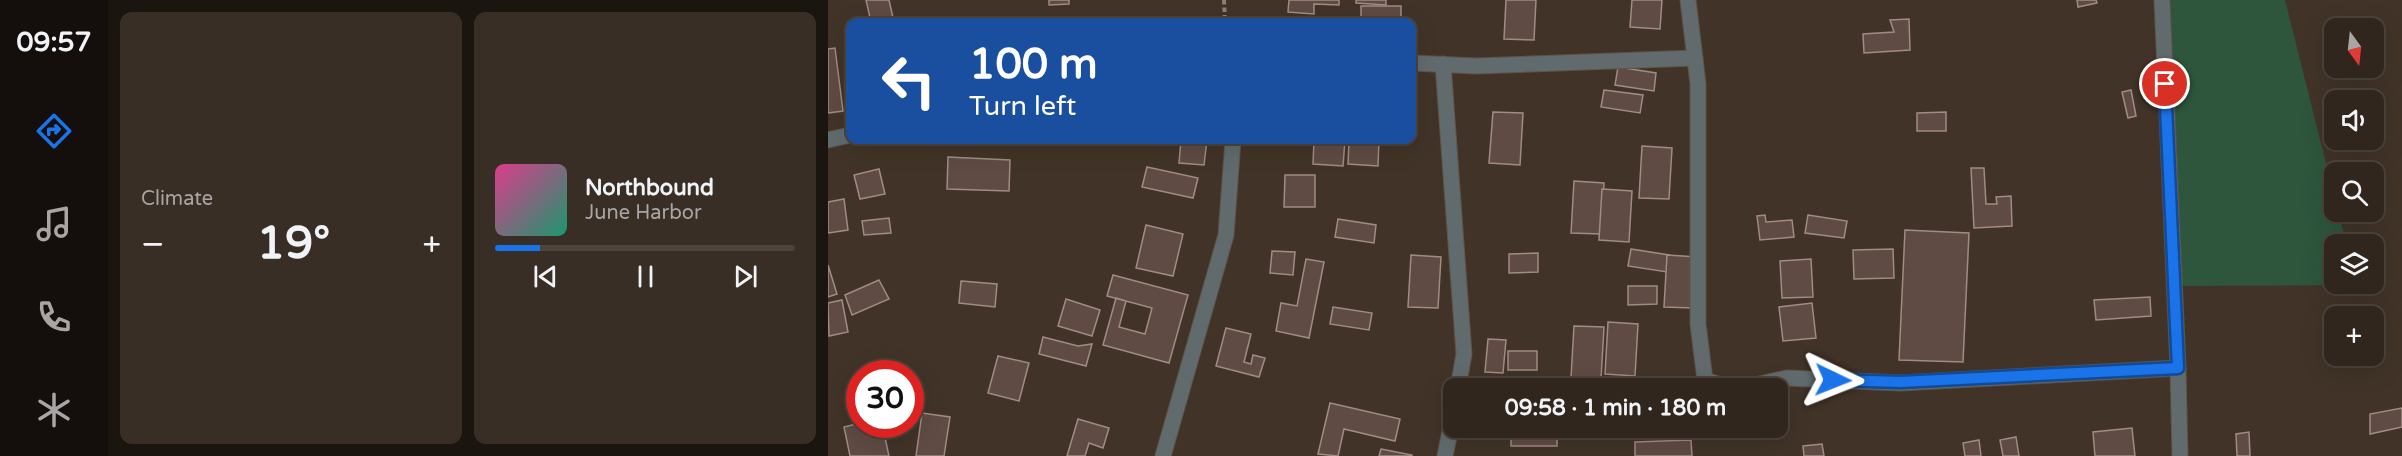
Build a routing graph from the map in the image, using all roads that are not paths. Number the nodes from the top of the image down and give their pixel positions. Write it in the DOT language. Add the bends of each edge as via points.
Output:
graph roads {
  1 [pos="1688,0"];
  2 [pos="2162,0"];
  3 [pos="1695,58"];
  4 [pos="1416,63"];
  5 [pos="1443,64"];
  6 [pos="846,136"];
  7 [pos="828,140"];
  8 [pos="1233,144"];
  9 [pos="2178,368"];
  10 [pos="1460,378"];
  11 [pos="1705,378"];
  12 [pos="1788,378"];
  13 [pos="1449,438"];
  14 [pos="1163,456"];
  15 [pos="1445,456"];
  16 [pos="2180,456"];
  1 -- 3 [label="street"];
  2 -- 9 [label="street"];
  3 -- 5 [label="street"];
  3 -- 11 [label="street" via="1698,324"];
  4 -- 5 [label="street"];
  5 -- 10 [label="street" via="1464,354"];
  6 -- 7 [label="street"];
  8 -- 14 [label="street" via="1226,235"];
  9 -- 12 [label="street" via="1900,382"];
  9 -- 16 [label="street"];
  13 -- 15 [label="street"];
}
